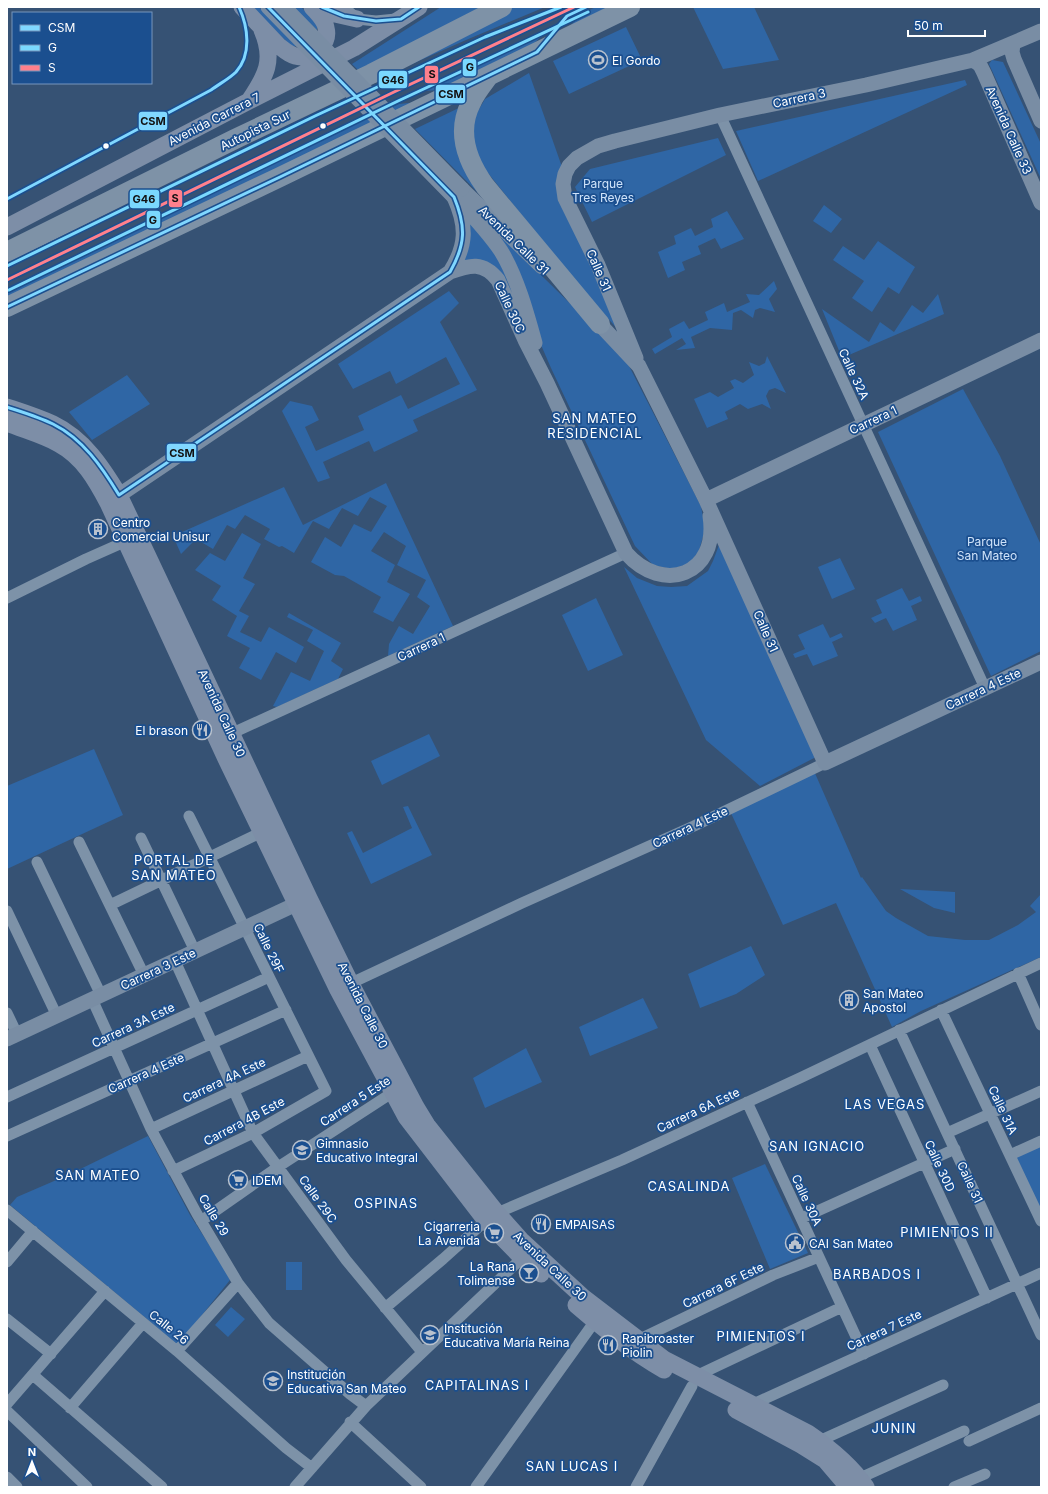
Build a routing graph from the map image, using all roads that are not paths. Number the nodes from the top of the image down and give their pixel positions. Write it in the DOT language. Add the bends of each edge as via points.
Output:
graph roads {
  1 [pos="242,7"];
  2 [pos="268,7"];
  3 [pos="284,7"];
  4 [pos="312,7"];
  5 [pos="322,7"];
  6 [pos="344,7"];
  7 [pos="420,7"];
  8 [pos="502,7"];
  9 [pos="630,7"];
  10 [pos="357,19"];
  11 [pos="401,19"];
  12 [pos="261,28"];
  13 [pos="1041,31"];
  14 [pos="1013,44"];
  15 [pos="973,60"];
  16 [pos="490,75"];
  17 [pos="249,101"];
  18 [pos="720,115"];
  19 [pos="1041,121"];
  20 [pos="565,174"];
  21 [pos="458,193"];
  22 [pos="1041,203"];
  23 [pos="7,227"];
  24 [pos="7,252"];
  25 [pos="450,272"];
  26 [pos="7,307"];
  27 [pos="600,324"];
  28 [pos="1041,340"];
  29 [pos="639,366"];
  30 [pos="547,383"];
  31 [pos="7,406"];
  32 [pos="7,423"];
  33 [pos="864,425"];
  34 [pos="113,499"];
  35 [pos="706,500"];
  36 [pos="132,538"];
  37 [pos="626,553"];
  38 [pos="7,598"];
  39 [pos="1041,662"];
  40 [pos="985,688"];
  41 [pos="224,737"];
  42 [pos="825,763"];
  43 [pos="189,816"];
  44 [pos="262,832"];
  45 [pos="141,838"];
  46 [pos="79,842"];
  47 [pos="210,858"];
  48 [pos="36,862"];
  49 [pos="161,881"];
  50 [pos="303,901"];
  51 [pos="110,905"];
  52 [pos="7,911"];
  53 [pos="245,928"];
  54 [pos="195,951"];
  55 [pos="175,961"];
  56 [pos="1041,963"];
  57 [pos="1018,974"];
  58 [pos="144,975"];
  59 [pos="269,977"];
  60 [pos="344,987"];
  61 [pos="97,997"];
  62 [pos="197,1010"];
  63 [pos="286,1010"];
  64 [pos="941,1010"];
  65 [pos="7,1013"];
  66 [pos="57,1016"];
  67 [pos="1041,1025"];
  68 [pos="899,1030"];
  69 [pos="12,1036"];
  70 [pos="213,1043"];
  71 [pos="870,1045"];
  72 [pos="114,1048"];
  73 [pos="308,1056"];
  74 [pos="129,1081"];
  75 [pos="398,1089"];
  76 [pos="234,1090"];
  77 [pos="326,1091"];
  78 [pos="1041,1091"];
  79 [pos="7,1097"];
  80 [pos="747,1102"];
  81 [pos="990,1113"];
  82 [pos="152,1129"];
  83 [pos="253,1133"];
  84 [pos="947,1133"];
  85 [pos="7,1136"];
  86 [pos="1041,1141"];
  87 [pos="955,1149"];
  88 [pos="1010,1155"];
  89 [pos="925,1163"];
  90 [pos="278,1167"];
  91 [pos="173,1171"];
  92 [pos="7,1210"];
  93 [pos="492,1217"];
  94 [pos="802,1218"];
  95 [pos="1040,1218"];
  96 [pos="201,1221"];
  97 [pos="33,1231"];
  98 [pos="819,1257"];
  99 [pos="522,1258"];
  100 [pos="7,1262"];
  101 [pos="1041,1273"];
  102 [pos="238,1283"];
  103 [pos="1017,1284"];
  104 [pos="105,1291"];
  105 [pos="987,1298"];
  106 [pos="842,1307"];
  107 [pos="385,1308"];
  108 [pos="595,1321"];
  109 [pos="143,1323"];
  110 [pos="9,1324"];
  111 [pos="1041,1335"];
  112 [pos="640,1339"];
  113 [pos="177,1351"];
  114 [pos="422,1352"];
  115 [pos="51,1354"];
  116 [pos="864,1354"];
  117 [pos="33,1375"];
  118 [pos="694,1381"];
  119 [pos="943,1385"];
  120 [pos="7,1404"];
  121 [pos="366,1406"];
  122 [pos="70,1408"];
  123 [pos="746,1408"];
  124 [pos="1041,1408"];
  125 [pos="7,1411"];
  126 [pos="350,1422"];
  127 [pos="820,1441"];
  128 [pos="312,1468"];
  129 [pos="985,1474"];
  130 [pos="7,1477"];
  131 [pos="858,1484"];
  132 [pos="17,1487"];
  133 [pos="87,1487"];
  134 [pos="162,1487"];
  135 [pos="295,1487"];
  136 [pos="421,1487"];
  137 [pos="476,1487"];
  138 [pos="636,1487"];
  139 [pos="954,1487"];
  1 -- 12 [label="main road"];
  2 -- 21 [label="main road, Avenida Calle 31, bridge"];
  3 -- 21 [label="main road, Avenida Calle 31, bridge"];
  4 -- 12 [label="main road" via="323,21 326,35 321,48 308,56 300,57 285,52"];
  5 -- 10 [label="main road" via="335,14"];
  6 -- 10 [label="street"];
  7 -- 11 [label="main road, Avenida Carrera 7"];
  8 -- 24 [label="highway, Autopista Sur" via="378,71"];
  9 -- 16 [label="highway"];
  10 -- 11 [label="street"];
  11 -- 17 [label="main road, Avenida Carrera 7" via="354,48"];
  12 -- 17 [label="main road" via="268,46 269,58 264,75"];
  13 -- 14 [label="main road, Carrera 3"];
  14 -- 15 [label="main road, Carrera 3"];
  14 -- 19 [label="main road" via="1014,59"];
  15 -- 18 [label="main road, Carrera 3"];
  15 -- 22 [label="main road, Avenida Calle 33" via="980,65 984,73"];
  16 -- 26 [label="highway"];
  16 -- 27 [label="highway" via="473,99 465,119 464,137 474,172"];
  17 -- 23 [label="main road, Avenida Carrera 7"];
  18 -- 20 [label="main road, Carrera 3" via="598,146 577,158"];
  18 -- 33 [label="street, Calle 32A"];
  20 -- 29 [label="main road, Calle 31" via="562,184 565,198 598,266"];
  21 -- 25 [label="main road" via="464,240"];
  21 -- 27 [label="main road, Avenida Calle 31"];
  21 -- 30 [label="main road, Avenida Calle 31" via="508,264"];
  25 -- 30 [label="main road, Calle 30C" via="467,266 477,266 492,273 503,289"];
  25 -- 34 [label="main road"];
  27 -- 29 [label="main road, Avenida Calle 31"];
  28 -- 33 [label="main road, Carrera 1"];
  29 -- 35 [label="main road, Avenida Calle 31"];
  30 -- 37 [label="main road"];
  31 -- 34 [label="main road, Avenida Calle 30" via="54,424 78,441 99,464"];
  32 -- 34 [label="main road, Avenida Calle 30" via="46,438 69,451"];
  33 -- 35 [label="main road, Carrera 1"];
  33 -- 40 [label="street, Calle 32A"];
  34 -- 36 [label="main road, Avenida Calle 30"];
  35 -- 37 [label="main road" via="711,538 701,562 691,570 675,575 660,575 646,570"];
  35 -- 42 [label="main road, Calle 31"];
  36 -- 38 [label="street"];
  36 -- 41 [label="main road, Avenida Calle 30"];
  37 -- 41 [label="street, Carrera 1"];
  39 -- 40 [label="main road, Carrera 4 Este"];
  40 -- 42 [label="main road, Carrera 4 Este"];
  41 -- 44 [label="main road, Avenida Calle 30"];
  41 -- 50 [label="main road, Avenida Calle 30"];
  42 -- 60 [label="street, Carrera 4 Este"];
  43 -- 47 [label="street, Calle 29F"];
  44 -- 47 [label="street"];
  44 -- 50 [label="main road, Avenida Calle 30"];
  45 -- 49 [label="street"];
  46 -- 51 [label="street"];
  47 -- 49 [label="street"];
  47 -- 53 [label="street, Calle 29F"];
  48 -- 61 [label="street, Calle 29"];
  49 -- 51 [label="street"];
  49 -- 54 [label="street"];
  50 -- 53 [label="main road, Carrera 3 Este"];
  50 -- 60 [label="main road, Avenida Calle 30"];
  51 -- 58 [label="street"];
  52 -- 66 [label="street"];
  53 -- 54 [label="main road, Carrera 3 Este"];
  53 -- 59 [label="street, Calle 29F"];
  54 -- 55 [label="main road, Carrera 3 Este"];
  55 -- 58 [label="main road, Carrera 3 Este"];
  55 -- 62 [label="street, Calle 29C"];
  56 -- 57 [label="street, Carrera 6A Este"];
  57 -- 64 [label="street, Carrera 6A Este"];
  57 -- 67 [label="street"];
  58 -- 61 [label="main road, Carrera 3 Este"];
  59 -- 62 [label="street, Carrera 3A Este"];
  59 -- 63 [label="street, Calle 29F"];
  60 -- 75 [label="main road, Avenida Calle 30"];
  61 -- 66 [label="main road, Carrera 3 Este"];
  61 -- 72 [label="street, Calle 29"];
  62 -- 70 [label="street, Calle 29C"];
  62 -- 72 [label="street, Carrera 3A Este"];
  63 -- 70 [label="street, Carrera 4 Este"];
  63 -- 73 [label="street, Calle 29F"];
  64 -- 68 [label="street, Carrera 6A Este"];
  64 -- 81 [label="street, Calle 31A"];
  65 -- 69 [label="street"];
  66 -- 69 [label="main road, Carrera 3 Este"];
  68 -- 71 [label="street, Carrera 6A Este"];
  68 -- 84 [label="street, Calle 31"];
  70 -- 74 [label="street, Carrera 4 Este"];
  70 -- 76 [label="street, Calle 29C"];
  71 -- 80 [label="street, Carrera 6A Este"];
  71 -- 89 [label="street, Calle 30D"];
  72 -- 74 [label="street, Calle 29"];
  72 -- 79 [label="street, Carrera 3A Este"];
  73 -- 76 [label="street, Carrera 4A Este"];
  73 -- 77 [label="street, Calle 29F"];
  74 -- 82 [label="street, Calle 29"];
  74 -- 85 [label="street, Carrera 4 Este"];
  75 -- 90 [label="street, Carrera 5 Este"];
  75 -- 93 [label="main road, Avenida Calle 30" via="406,1117 415,1130"];
  76 -- 82 [label="street, Carrera 4A Este"];
  76 -- 83 [label="street, Calle 29C"];
  77 -- 83 [label="street, Carrera 4B Este"];
  78 -- 81 [label="street"];
  80 -- 93 [label="street, Carrera 6A Este"];
  80 -- 94 [label="street, Calle 30A"];
  81 -- 84 [label="street"];
  81 -- 88 [label="street, Calle 31A"];
  82 -- 91 [label="street, Calle 29"];
  83 -- 90 [label="street, Calle 29C"];
  83 -- 91 [label="street, Carrera 4B Este"];
  84 -- 87 [label="street, Calle 31"];
  86 -- 88 [label="street"];
  87 -- 89 [label="street"];
  87 -- 103 [label="street, Calle 31"];
  88 -- 95 [label="street, Calle 31A"];
  89 -- 94 [label="street"];
  89 -- 105 [label="street, Calle 30D"];
  90 -- 96 [label="street, Carrera 5 Este"];
  90 -- 107 [label="street, Calle 29C" via="346,1260"];
  91 -- 96 [label="street, Calle 29"];
  92 -- 97 [label="street, Calle 26"];
  93 -- 99 [label="main road, Avenida Calle 30"];
  93 -- 107 [label="street, Carrera 6A Este"];
  93 -- 112 [label="main road, Avenida Calle 30" via="578,1293"];
  94 -- 98 [label="street, Calle 30A"];
  96 -- 102 [label="street, Calle 29"];
  97 -- 100 [label="street"];
  97 -- 104 [label="street, Calle 26"];
  98 -- 106 [label="street, Calle 30A"];
  98 -- 112 [label="street, Carrera 6F Este" via="773,1275"];
  99 -- 108 [label="main road, Avenida Calle 30"];
  99 -- 114 [label="street"];
  101 -- 103 [label="street, Carrera 7 Este"];
  102 -- 113 [label="street"];
  102 -- 121 [label="street, Calle 29" via="269,1323"];
  103 -- 105 [label="street, Carrera 7 Este"];
  103 -- 111 [label="street, Calle 31"];
  104 -- 109 [label="street, Calle 26"];
  104 -- 115 [label="street"];
  105 -- 116 [label="street, Carrera 7 Este"];
  106 -- 116 [label="street, Calle 30A"];
  106 -- 118 [label="street"];
  107 -- 114 [label="street, Calle 29C"];
  108 -- 118 [label="main road, Avenida Calle 30" via="637,1354"];
  108 -- 137 [label="street"];
  109 -- 113 [label="street, Calle 26"];
  109 -- 122 [label="street"];
  110 -- 115 [label="street"];
  112 -- 118 [label="main road, Avenida Calle 30"];
  113 -- 128 [label="street, Calle 26"];
  114 -- 121 [label="street"];
  115 -- 117 [label="street"];
  116 -- 123 [label="street, Carrera 7 Este"];
  117 -- 120 [label="street"];
  117 -- 122 [label="street"];
  118 -- 123 [label="main road, Avenida Calle 30"];
  118 -- 138 [label="street"];
  119 -- 127 [label="street"];
  121 -- 126 [label="street"];
  122 -- 134 [label="street"];
  123 -- 127 [label="main road, Avenida Calle 30"];
  123 -- 131 [label="main road, Avenida Calle 30"];
  124 -- 131 [label="street" via="967,1436"];
  125 -- 133 [label="street"];
  126 -- 128 [label="street"];
  126 -- 136 [label="street"];
  127 -- 131 [label="main road, Avenida Calle 30" via="834,1451"];
  128 -- 135 [label="street"];
  129 -- 139 [label="street"];
  130 -- 132 [label="street"];
}
